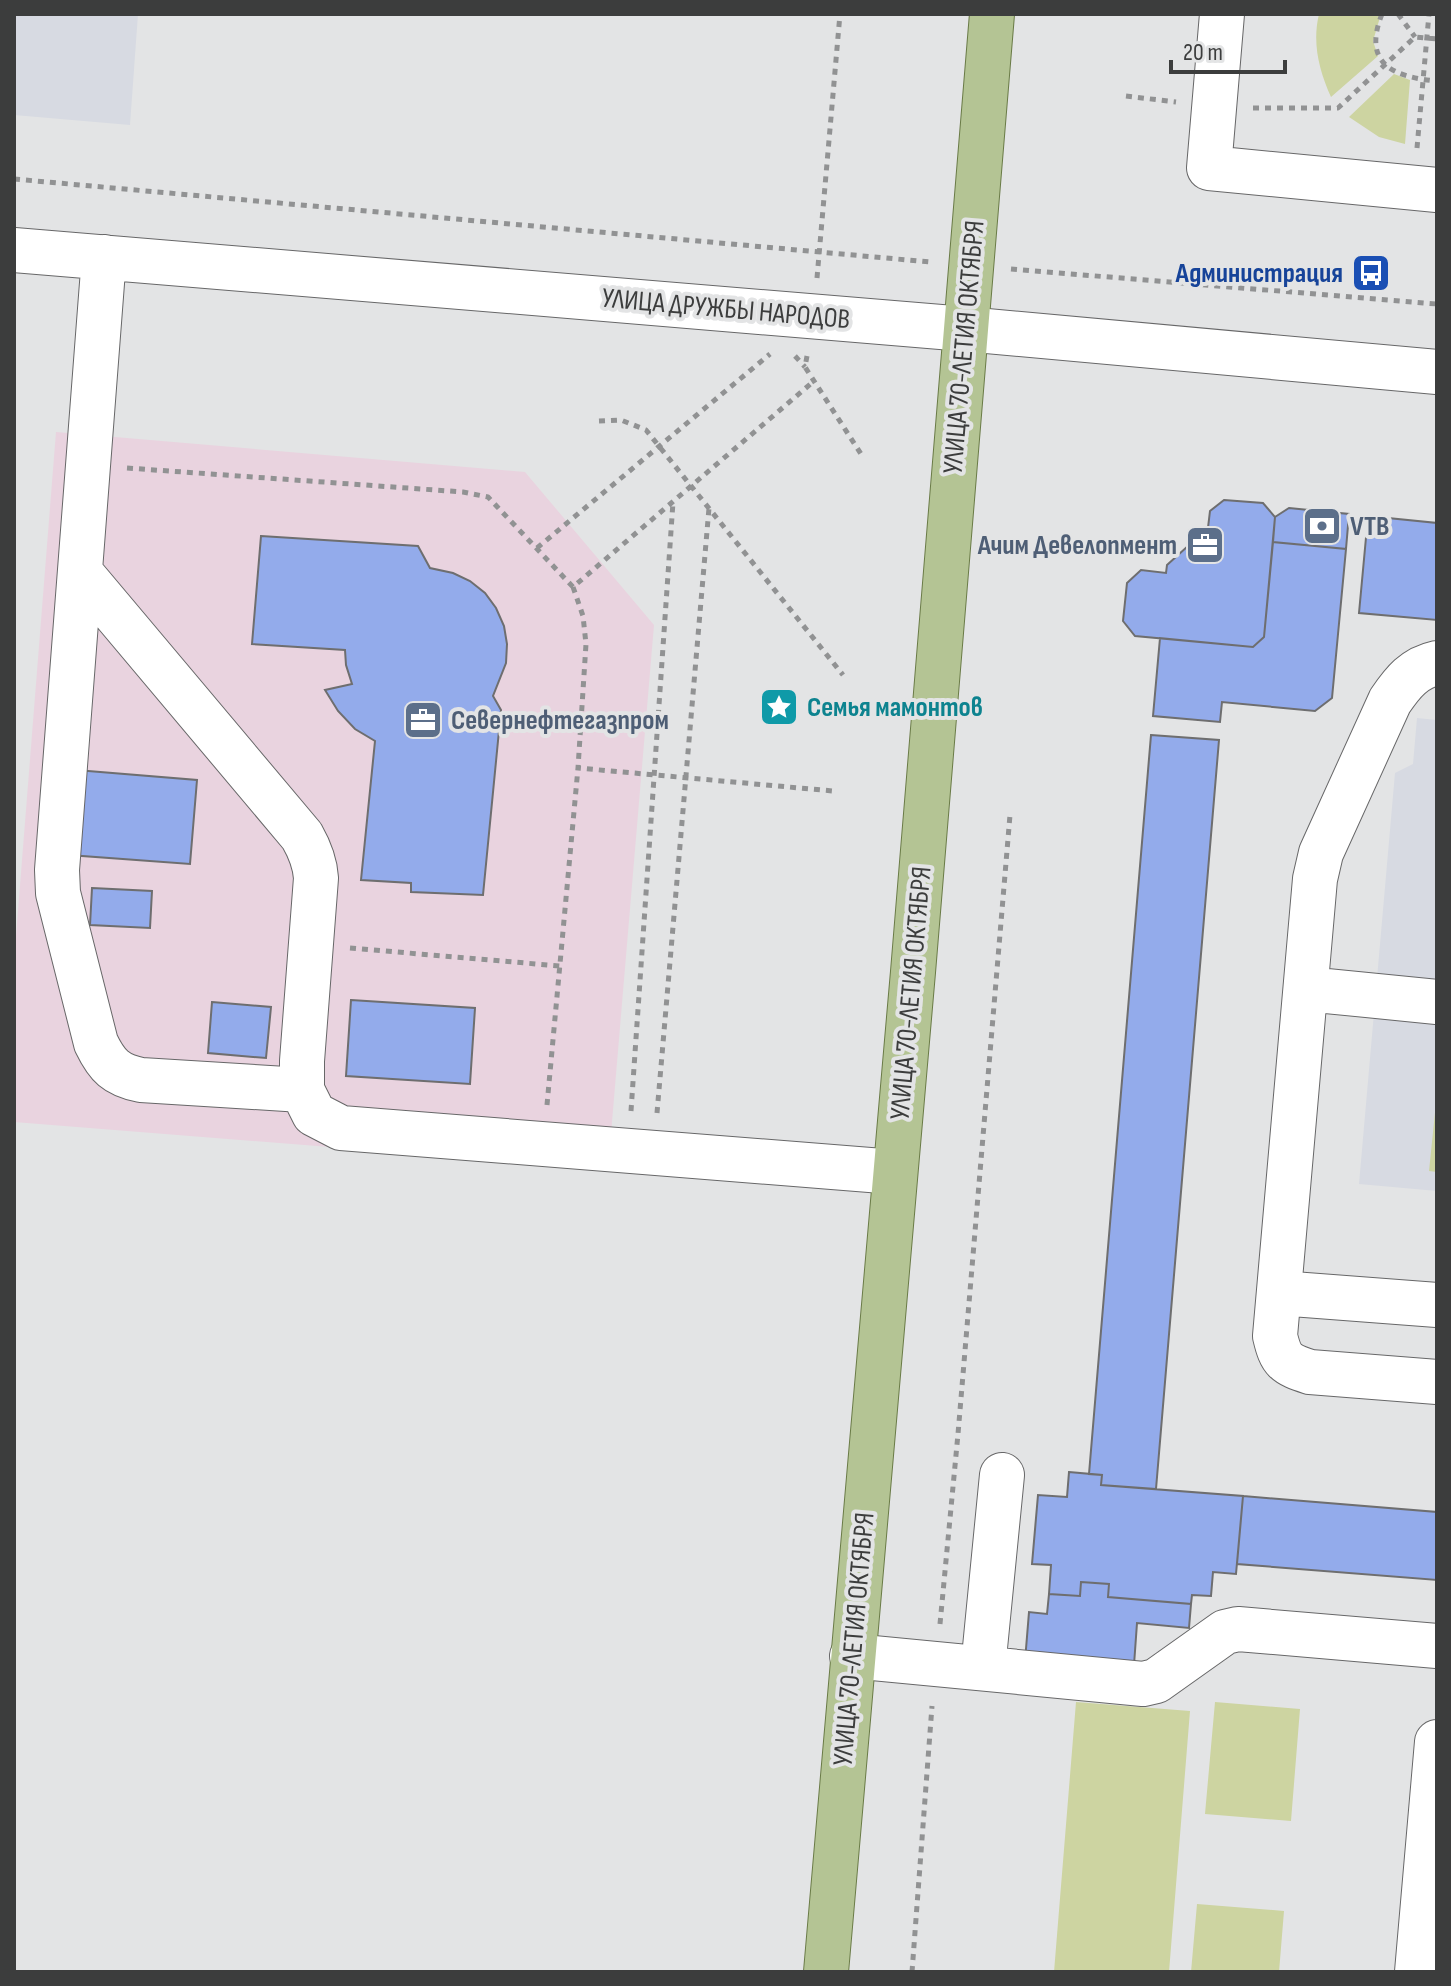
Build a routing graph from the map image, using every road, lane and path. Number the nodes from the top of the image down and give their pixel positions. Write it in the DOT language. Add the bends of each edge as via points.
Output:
graph roads {
  1 [pos="840,14"];
  2 [pos="992,14"];
  3 [pos="1222,14"];
  4 [pos="1382,14"];
  5 [pos="1398,14"];
  6 [pos="1429,14"];
  7 [pos="1415,37"];
  8 [pos="1427,38"];
  9 [pos="1437,39"];
  10 [pos="1385,64"];
  11 [pos="1424,80"];
  12 [pos="1437,81"];
  13 [pos="1126,96"];
  14 [pos="1214,109"];
  15 [pos="14,179"];
  16 [pos="1425,189"];
  17 [pos="14,250"];
  18 [pos="820,253"];
  19 [pos="104,257"];
  20 [pos="971,266"];
  21 [pos="1437,304"];
  22 [pos="812,316"];
  23 [pos="965,329"];
  24 [pos="773,351"];
  25 [pos="1437,372"];
  26 [pos="814,381"];
  27 [pos="599,421"];
  28 [pos="659,446"];
  29 [pos="861,454"];
  30 [pos="88,465"];
  31 [pos="691,486"];
  32 [pos="673,501"];
  33 [pos="709,508"];
  34 [pos="537,548"];
  35 [pos="80,572"];
  36 [pos="573,587"];
  37 [pos="1437,663"];
  38 [pos="843,675"];
  39 [pos="578,768"];
  40 [pos="654,775"];
  41 [pos="686,778"];
  42 [pos="833,791"];
  43 [pos="1010,815"];
  44 [pos="311,945"];
  45 [pos="560,966"];
  46 [pos="1306,989"];
  47 [pos="1437,1002"];
  48 [pos="302,1090"];
  49 [pos="544,1145"];
  50 [pos="641,1153"];
  51 [pos="895,1172"];
  52 [pos="1279,1293"];
  53 [pos="1437,1305"];
  54 [pos="1437,1382"];
  55 [pos="1002,1475"];
  56 [pos="1437,1646"];
  57 [pos="852,1656"];
  58 [pos="936,1664"];
  59 [pos="983,1668"];
  60 [pos="1437,1742"];
  61 [pos="826,1972"];
  62 [pos="912,1972"];
  63 [pos="1417,1972"];
  1 -- 18 [label="path"];
  2 -- 20 [label="main road, УЛИЦА 70-ЛЕТИЯ ОКТЯБРЯ"];
  3 -- 14 [label="street"];
  4 -- 10 [label="path" via="1375,39"];
  5 -- 7 [label="path"];
  6 -- 8 [label="path"];
  7 -- 8 [label="path"];
  7 -- 10 [label="path"];
  8 -- 9 [label="path"];
  8 -- 11 [label="path"];
  10 -- 11 [label="path" via="1393,72"];
  10 -- 14 [label="path" via="1338,108"];
  11 -- 12 [label="path"];
  11 -- 16 [label="path"];
  13 -- 14 [label="path"];
  14 -- 16 [label="street" via="1209,168"];
  15 -- 18 [label="path"];
  17 -- 19 [label="street, УЛИЦА ДРУЖБЫ НАРОДОВ"];
  18 -- 20 [label="path"];
  18 -- 22 [label="path"];
  19 -- 22 [label="street, УЛИЦА ДРУЖБЫ НАРОДОВ"];
  19 -- 30 [label="street"];
  20 -- 21 [label="path"];
  20 -- 23 [label="main road, УЛИЦА 70-ЛЕТИЯ ОКТЯБРЯ"];
  22 -- 23 [label="street, УЛИЦА ДРУЖБЫ НАРОДОВ"];
  22 -- 26 [label="path" via="805,367"];
  23 -- 25 [label="street, УЛИЦА ДРУЖБЫ НАРОДОВ"];
  23 -- 51 [label="main road, УЛИЦА 70-ЛЕТИЯ ОКТЯБРЯ"];
  24 -- 28 [label="path"];
  26 -- 29 [label="path"];
  26 -- 31 [label="path"];
  27 -- 28 [label="path" via="621,420 646,430"];
  28 -- 31 [label="path"];
  28 -- 34 [label="path"];
  30 -- 34 [label="path" via="463,492 488,497"];
  30 -- 35 [label="street"];
  31 -- 32 [label="path"];
  31 -- 33 [label="path"];
  32 -- 36 [label="path"];
  32 -- 40 [label="path"];
  33 -- 38 [label="path"];
  33 -- 41 [label="path"];
  34 -- 36 [label="path"];
  35 -- 44 [label="street" via="302,836 315,862"];
  35 -- 48 [label="street" via="57,870 58,893 96,1043 106,1064 122,1076"];
  36 -- 39 [label="path" via="586,644"];
  37 -- 46 [label="street" via="1403,681 1390,701 1321,853"];
  39 -- 40 [label="path"];
  39 -- 45 [label="path"];
  40 -- 41 [label="path"];
  40 -- 50 [label="path"];
  41 -- 42 [label="path"];
  41 -- 50 [label="path"];
  43 -- 58 [label="path"];
  44 -- 45 [label="path"];
  44 -- 48 [label="street"];
  45 -- 49 [label="path"];
  46 -- 47 [label="street"];
  46 -- 52 [label="street"];
  48 -- 49 [label="street" via="314,1114 341,1128"];
  49 -- 50 [label="street"];
  50 -- 51 [label="street"];
  51 -- 57 [label="main road, УЛИЦА 70-ЛЕТИЯ ОКТЯБРЯ"];
  52 -- 53 [label="street"];
  52 -- 54 [label="street" via="1275,1336 1279,1354 1291,1366"];
  55 -- 59 [label="street"];
  56 -- 59 [label="street" via="1238,1629 1143,1684"];
  57 -- 58 [label="street"];
  57 -- 61 [label="main road, УЛИЦА 70-ЛЕТИЯ ОКТЯБРЯ"];
  58 -- 59 [label="street"];
  58 -- 62 [label="path"];
  60 -- 63 [label="street"];
}
